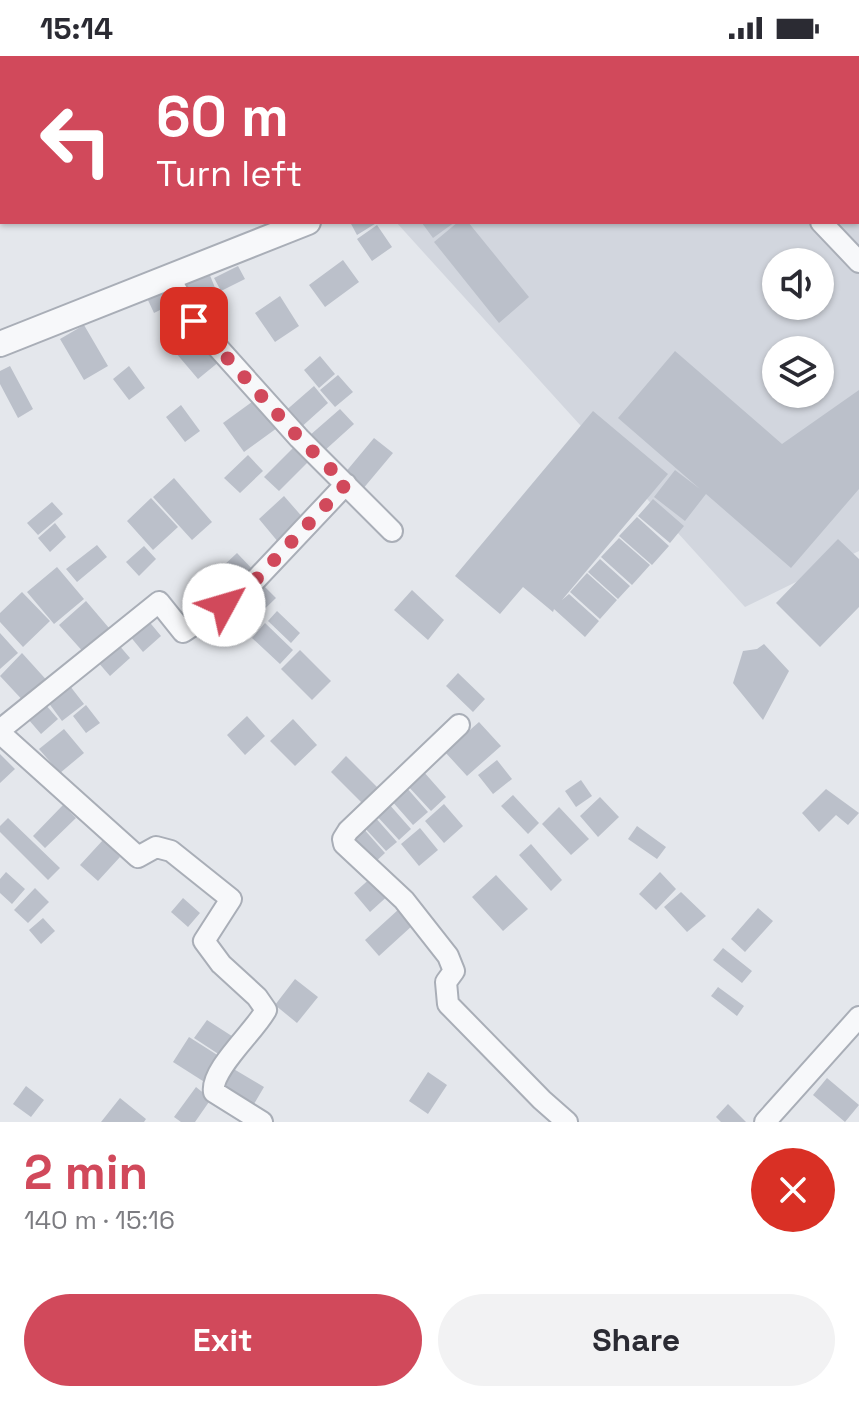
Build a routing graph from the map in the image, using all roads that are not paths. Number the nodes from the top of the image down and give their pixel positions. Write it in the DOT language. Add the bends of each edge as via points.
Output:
graph roads {
  1 [pos="303,224"];
  2 [pos="823,224"];
  3 [pos="859,262"];
  4 [pos="169,277"];
  5 [pos="0,344"];
  6 [pos="346,484"];
  7 [pos="392,531"];
  8 [pos="459,725"];
  9 [pos="0,732"];
  10 [pos="859,1017"];
  11 [pos="262,1122"];
  12 [pos="567,1122"];
  13 [pos="765,1122"];
  1 -- 4 [label="street"];
  2 -- 3 [label="street"];
  4 -- 5 [label="street"];
  4 -- 6 [label="street" via="194,321"];
  6 -- 7 [label="street"];
  6 -- 9 [label="street" via="245,591 183,632 159,602"];
  8 -- 12 [label="street" via="348,831 344,844 404,900 448,956 454,971 446,982 448,1004"];
  9 -- 11 [label="street" via="138,857 156,847 171,851 231,899 204,941 266,1010 213,1086 214,1092"];
  10 -- 13 [label="street"];
}
